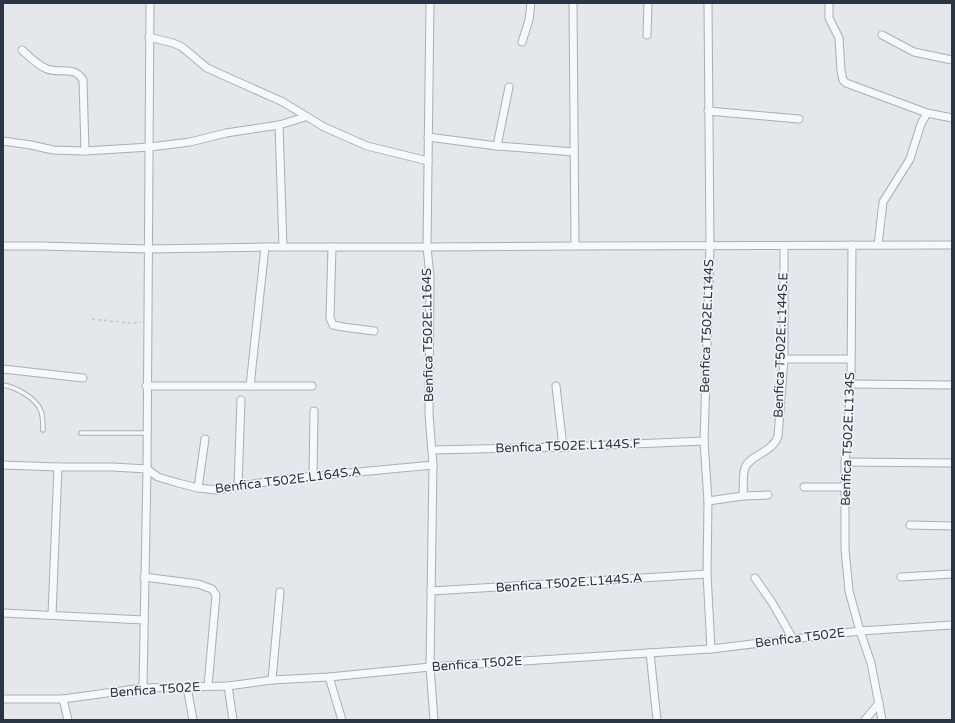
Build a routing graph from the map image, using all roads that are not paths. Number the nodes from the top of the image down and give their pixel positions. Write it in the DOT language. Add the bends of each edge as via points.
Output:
graph roads {
  1 [pos="150,3"];
  2 [pos="430,3"];
  3 [pos="531,3"];
  4 [pos="573,3"];
  5 [pos="648,3"];
  6 [pos="708,3"];
  7 [pos="829,3"];
  8 [pos="647,35"];
  9 [pos="882,35"];
  10 [pos="149,37"];
  11 [pos="522,42"];
  12 [pos="22,50"];
  13 [pos="952,60"];
  14 [pos="509,87"];
  15 [pos="708,111"];
  16 [pos="927,113"];
  17 [pos="305,117"];
  18 [pos="952,118"];
  19 [pos="799,119"];
  20 [pos="279,125"];
  21 [pos="428,137"];
  22 [pos="3,141"];
  23 [pos="497,146"];
  24 [pos="150,147"];
  25 [pos="85,151"];
  26 [pos="574,152"];
  27 [pos="428,161"];
  28 [pos="852,245"];
  29 [pos="878,245"];
  30 [pos="3,246"];
  31 [pos="575,246"];
  32 [pos="710,246"];
  33 [pos="784,246"];
  34 [pos="952,246"];
  35 [pos="265,247"];
  36 [pos="283,247"];
  37 [pos="427,247"];
  38 [pos="332,248"];
  39 [pos="148,249"];
  40 [pos="374,330"];
  41 [pos="784,359"];
  42 [pos="850,359"];
  43 [pos="3,370"];
  44 [pos="83,378"];
  45 [pos="851,384"];
  46 [pos="3,385"];
  47 [pos="952,385"];
  48 [pos="146,386"];
  49 [pos="250,386"];
  50 [pos="312,386"];
  51 [pos="556,386"];
  52 [pos="241,400"];
  53 [pos="314,411"];
  54 [pos="43,430"];
  55 [pos="81,433"];
  56 [pos="147,434"];
  57 [pos="205,439"];
  58 [pos="704,441"];
  59 [pos="563,447"];
  60 [pos="432,450"];
  61 [pos="845,462"];
  62 [pos="952,463"];
  63 [pos="3,465"];
  64 [pos="434,465"];
  65 [pos="58,467"];
  66 [pos="147,469"];
  67 [pos="313,476"];
  68 [pos="238,487"];
  69 [pos="804,487"];
  70 [pos="846,487"];
  71 [pos="198,488"];
  72 [pos="768,495"];
  73 [pos="743,496"];
  74 [pos="708,501"];
  75 [pos="910,525"];
  76 [pos="952,526"];
  77 [pos="707,574"];
  78 [pos="952,574"];
  79 [pos="144,577"];
  80 [pos="901,577"];
  81 [pos="755,578"];
  82 [pos="280,592"];
  83 [pos="431,592"];
  84 [pos="3,613"];
  85 [pos="52,615"];
  86 [pos="144,620"];
  87 [pos="952,625"];
  88 [pos="860,630"];
  89 [pos="793,639"];
  90 [pos="711,650"];
  91 [pos="650,653"];
  92 [pos="430,667"];
  93 [pos="329,677"];
  94 [pos="272,680"];
  95 [pos="208,686"];
  96 [pos="228,686"];
  97 [pos="187,687"];
  98 [pos="143,688"];
  99 [pos="3,699"];
  100 [pos="63,699"];
  101 [pos="878,703"];
  102 [pos="68,720"];
  103 [pos="193,720"];
  104 [pos="233,720"];
  105 [pos="342,720"];
  106 [pos="434,720"];
  107 [pos="657,720"];
  108 [pos="865,720"];
  109 [pos="882,720"];
  1 -- 10 [label="street"];
  2 -- 21 [label="street, Benfica T502E.L164S"];
  3 -- 11 [label="street"];
  4 -- 26 [label="street"];
  5 -- 8 [label="street"];
  6 -- 15 [label="street, Benfica T502E.L144S"];
  7 -- 16 [label="street" via="829,18 839,38 843,80"];
  9 -- 13 [label="street" via="914,52"];
  10 -- 17 [label="street" via="182,47 207,68 283,102"];
  10 -- 24 [label="street"];
  12 -- 25 [label="street" via="48,69 75,71 80,75 83,80"];
  14 -- 23 [label="street"];
  15 -- 19 [label="street"];
  15 -- 32 [label="street, Benfica T502E.L144S"];
  16 -- 18 [label="street"];
  16 -- 29 [label="street" via="910,158 883,202"];
  17 -- 20 [label="street"];
  17 -- 27 [label="street" via="367,146"];
  20 -- 24 [label="street"];
  20 -- 36 [label="street"];
  21 -- 23 [label="street"];
  21 -- 27 [label="street, Benfica T502E.L164S"];
  22 -- 25 [label="street" via="53,150"];
  23 -- 26 [label="street"];
  24 -- 25 [label="street"];
  24 -- 39 [label="street"];
  26 -- 31 [label="street"];
  27 -- 37 [label="street, Benfica T502E.L164S"];
  28 -- 29 [label="street"];
  28 -- 33 [label="street"];
  28 -- 42 [label="street, Benfica T502E.L134S"];
  29 -- 34 [label="street"];
  30 -- 39 [label="street"];
  31 -- 32 [label="street"];
  31 -- 37 [label="street"];
  32 -- 33 [label="street"];
  32 -- 58 [label="street, Benfica T502E.L144S"];
  33 -- 41 [label="street, Benfica T502E.L144S.E"];
  35 -- 36 [label="street"];
  35 -- 39 [label="street"];
  35 -- 49 [label="street"];
  36 -- 38 [label="street"];
  37 -- 38 [label="street"];
  37 -- 60 [label="street, Benfica T502E.L164S" via="430,276 428,380"];
  38 -- 40 [label="street" via="330,318 333,325"];
  39 -- 48 [label="street"];
  41 -- 42 [label="street"];
  41 -- 73 [label="street, Benfica T502E.L144S.E" via="776,444 748,462 745,468"];
  42 -- 45 [label="street, Benfica T502E.L134S"];
  43 -- 44 [label="street"];
  45 -- 47 [label="street"];
  45 -- 61 [label="street, Benfica T502E.L134S"];
  46 -- 54 [label="lane" via="16,389 36,403 41,411"];
  48 -- 49 [label="street"];
  48 -- 56 [label="street"];
  49 -- 50 [label="street"];
  51 -- 59 [label="street"];
  52 -- 68 [label="street"];
  53 -- 67 [label="street"];
  55 -- 56 [label="lane"];
  56 -- 66 [label="street"];
  57 -- 71 [label="street"];
  58 -- 59 [label="street, Benfica T502E.L144S.F"];
  58 -- 74 [label="street, Benfica T502E.L144S"];
  59 -- 60 [label="street, Benfica T502E.L144S.F"];
  60 -- 64 [label="street, Benfica T502E.L164S"];
  61 -- 62 [label="street"];
  61 -- 70 [label="street, Benfica T502E.L134S"];
  63 -- 65 [label="street, Benfica T502E.L164S.A"];
  64 -- 67 [label="street, Benfica T502E.L164S.A"];
  64 -- 83 [label="street, Benfica T502E.L164S"];
  65 -- 66 [label="street, Benfica T502E.L164S.A"];
  65 -- 85 [label="street"];
  66 -- 71 [label="street, Benfica T502E.L164S.A" via="158,477"];
  66 -- 79 [label="street"];
  67 -- 68 [label="street, Benfica T502E.L164S.A"];
  68 -- 71 [label="street, Benfica T502E.L164S.A" via="217,490"];
  69 -- 70 [label="street"];
  70 -- 88 [label="street, Benfica T502E.L134S" via="845,549 849,591"];
  72 -- 73 [label="street"];
  73 -- 74 [label="street"];
  74 -- 77 [label="street, Benfica T502E.L144S"];
  75 -- 76 [label="street"];
  77 -- 83 [label="street, Benfica T502E.L144S.A"];
  77 -- 90 [label="street, Benfica T502E.L144S"];
  78 -- 80 [label="street"];
  79 -- 86 [label="street"];
  79 -- 95 [label="street" via="198,584 212,590 216,595"];
  81 -- 89 [label="street"];
  82 -- 94 [label="street"];
  83 -- 92 [label="street, Benfica T502E.L164S"];
  84 -- 85 [label="street"];
  85 -- 86 [label="street"];
  86 -- 98 [label="street"];
  87 -- 88 [label="street, Benfica T502E"];
  88 -- 89 [label="street, Benfica T502E"];
  88 -- 101 [label="street, Benfica T502E.L134S" via="871,663"];
  89 -- 90 [label="street, Benfica T502E"];
  90 -- 91 [label="street, Benfica T502E"];
  91 -- 92 [label="street, Benfica T502E"];
  91 -- 107 [label="street"];
  92 -- 93 [label="street, Benfica T502E"];
  92 -- 106 [label="street, Benfica T502E.L164S"];
  93 -- 94 [label="street, Benfica T502E"];
  93 -- 105 [label="street"];
  94 -- 96 [label="street, Benfica T502E"];
  95 -- 96 [label="street, Benfica T502E"];
  95 -- 97 [label="street, Benfica T502E"];
  96 -- 104 [label="street"];
  97 -- 98 [label="street, Benfica T502E"];
  97 -- 103 [label="street"];
  98 -- 100 [label="street, Benfica T502E"];
  99 -- 100 [label="street, Benfica T502E"];
  100 -- 102 [label="street"];
  101 -- 108 [label="street"];
  101 -- 109 [label="street, Benfica T502E.L134S"];
}
